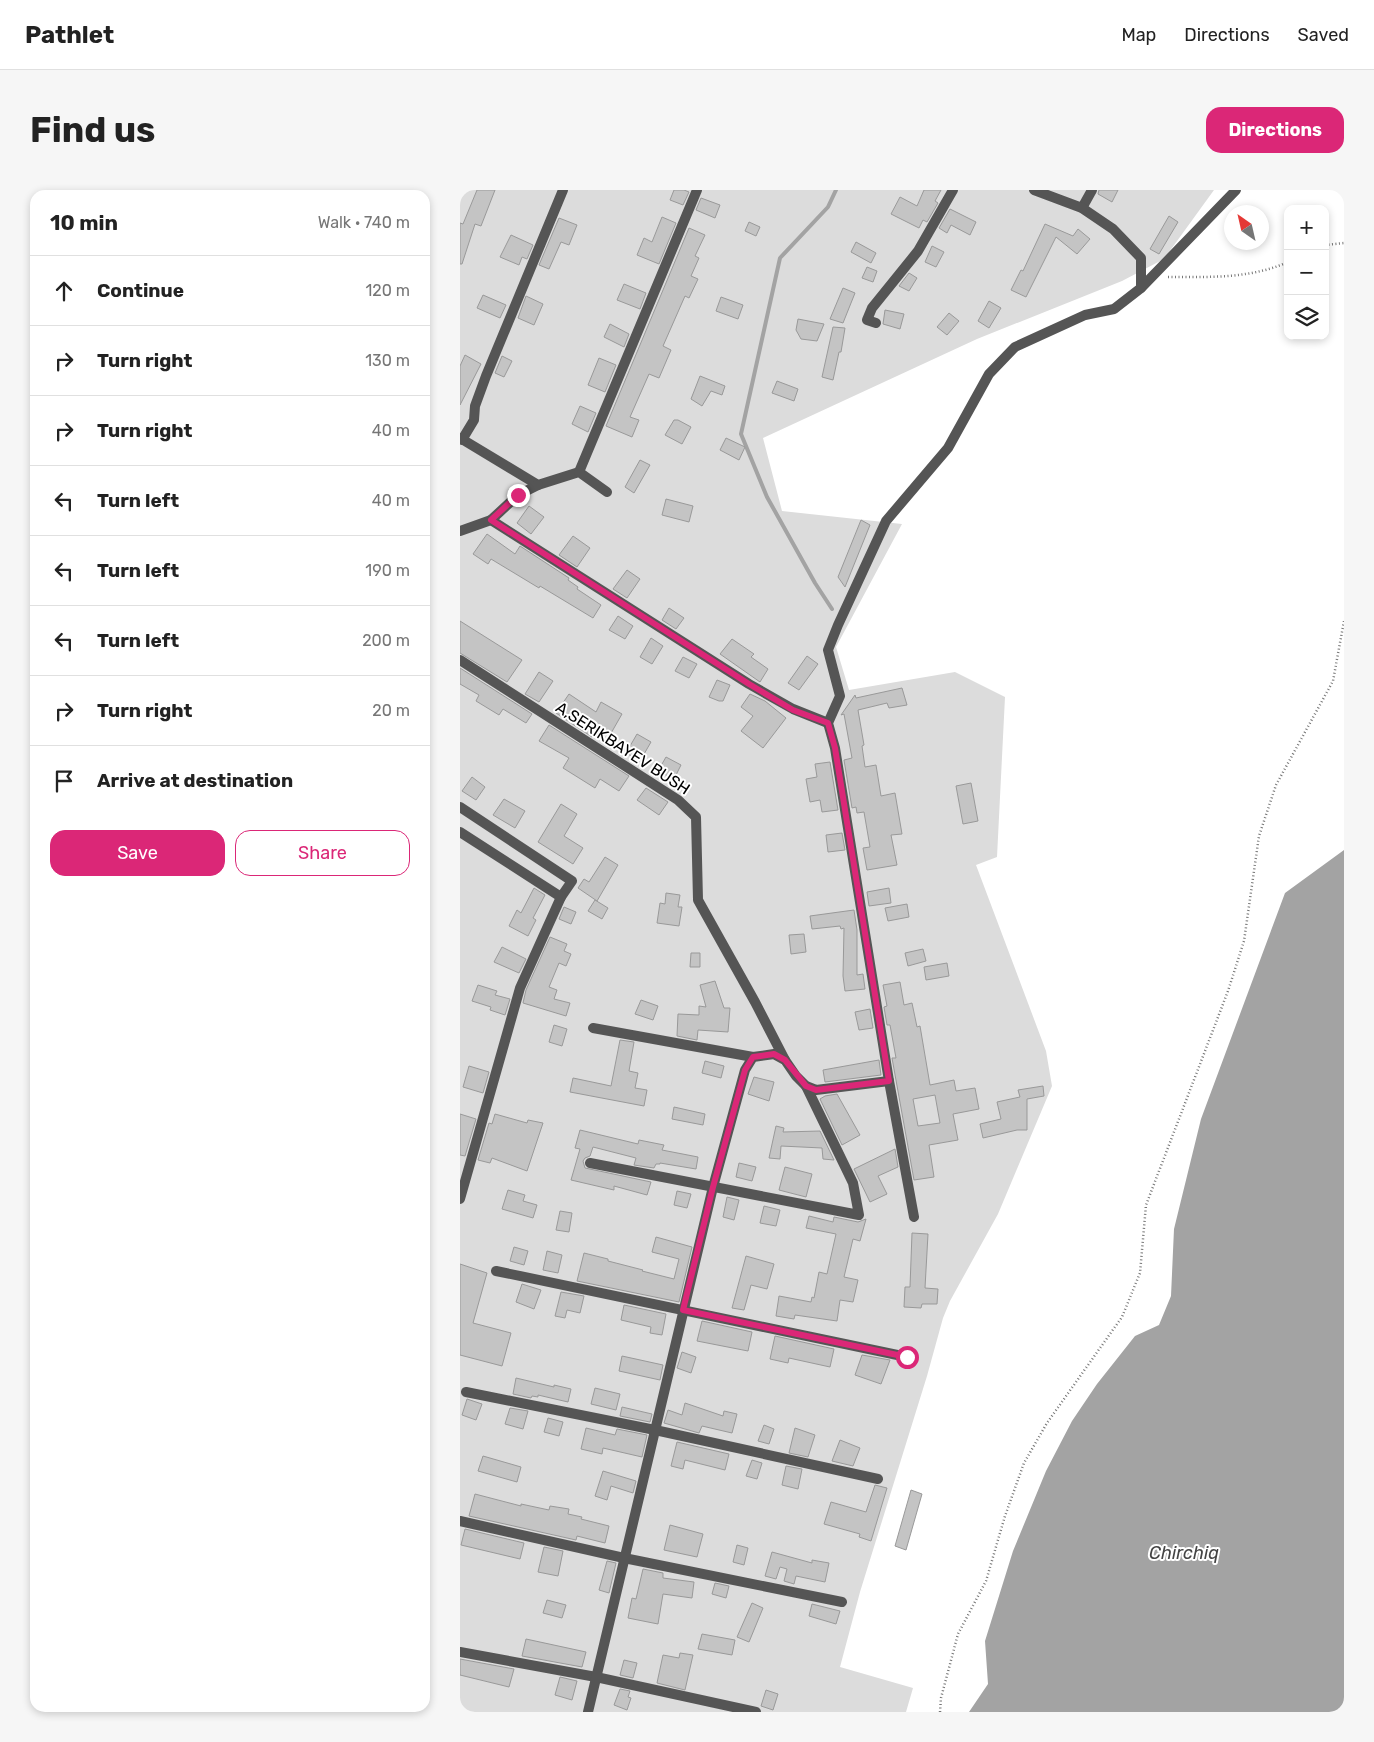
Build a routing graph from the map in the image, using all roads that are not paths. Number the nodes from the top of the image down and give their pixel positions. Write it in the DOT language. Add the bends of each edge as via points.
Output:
graph roads {
  1 [pos="563,190"];
  2 [pos="698,190"];
  3 [pos="953,190"];
  4 [pos="1034,190"];
  5 [pos="1092,190"];
  6 [pos="1236,190"];
  7 [pos="1082,208"];
  8 [pos="1141,288"];
  9 [pos="876,323"];
  10 [pos="461,439"];
  11 [pos="579,472"];
  12 [pos="538,484"];
  13 [pos="607,492"];
  14 [pos="491,520"];
  15 [pos="460,531"];
  16 [pos="460,660"];
  17 [pos="828,723"];
  18 [pos="460,807"];
  19 [pos="460,832"];
  20 [pos="561,897"];
  21 [pos="593,1028"];
  22 [pos="753,1057"];
  23 [pos="785,1060"];
  24 [pos="889,1081"];
  25 [pos="806,1086"];
  26 [pos="590,1163"];
  27 [pos="713,1187"];
  28 [pos="460,1199"];
  29 [pos="914,1217"];
  30 [pos="496,1271"];
  31 [pos="683,1310"];
  32 [pos="907,1357"];
  33 [pos="466,1392"];
  34 [pos="654,1430"];
  35 [pos="878,1479"];
  36 [pos="460,1521"];
  37 [pos="624,1558"];
  38 [pos="842,1602"];
  39 [pos="460,1652"];
  40 [pos="596,1677"];
  41 [pos="588,1712"];
  42 [pos="756,1712"];
  1 -- 10 [label="street" via="486,376 475,406 474,420"];
  2 -- 11 [label="street"];
  3 -- 9 [label="street" via="918,251 872,308 868,320"];
  4 -- 7 [label="street"];
  5 -- 7 [label="street"];
  6 -- 8 [label="street"];
  7 -- 8 [label="street" via="1113,229 1140,258"];
  8 -- 17 [label="street" via="1114,309 1085,314 1015,347 989,374 948,448 886,521 838,624 828,650 840,696"];
  10 -- 12 [label="street"];
  11 -- 12 [label="street"];
  11 -- 13 [label="street"];
  12 -- 14 [label="street" via="518,495"];
  14 -- 15 [label="street"];
  14 -- 17 [label="street" via="756,688 793,710"];
  16 -- 23 [label="street, A,SERIKBAYEV BUSH" via="678,800 696,817 698,900"];
  17 -- 24 [label="street" via="835,748"];
  18 -- 20 [label="street" via="572,881"];
  19 -- 20 [label="street"];
  20 -- 28 [label="street" via="520,988"];
  21 -- 22 [label="street"];
  22 -- 23 [label="street" via="774,1054"];
  22 -- 27 [label="street" via="745,1070"];
  23 -- 25 [label="street, A,SERIKBAYEV BUSH"];
  24 -- 25 [label="street" via="816,1090"];
  24 -- 29 [label="street"];
  25 -- 27 [label="street, A,SERIKBAYEV BUSH" via="853,1182 859,1215"];
  26 -- 27 [label="street"];
  27 -- 31 [label="street"];
  30 -- 31 [label="street"];
  31 -- 32 [label="street"];
  31 -- 34 [label="street"];
  33 -- 34 [label="street"];
  34 -- 35 [label="street"];
  34 -- 37 [label="street"];
  36 -- 37 [label="street"];
  37 -- 38 [label="street"];
  37 -- 40 [label="street"];
  39 -- 40 [label="street"];
  40 -- 41 [label="street"];
  40 -- 42 [label="street"];
}
